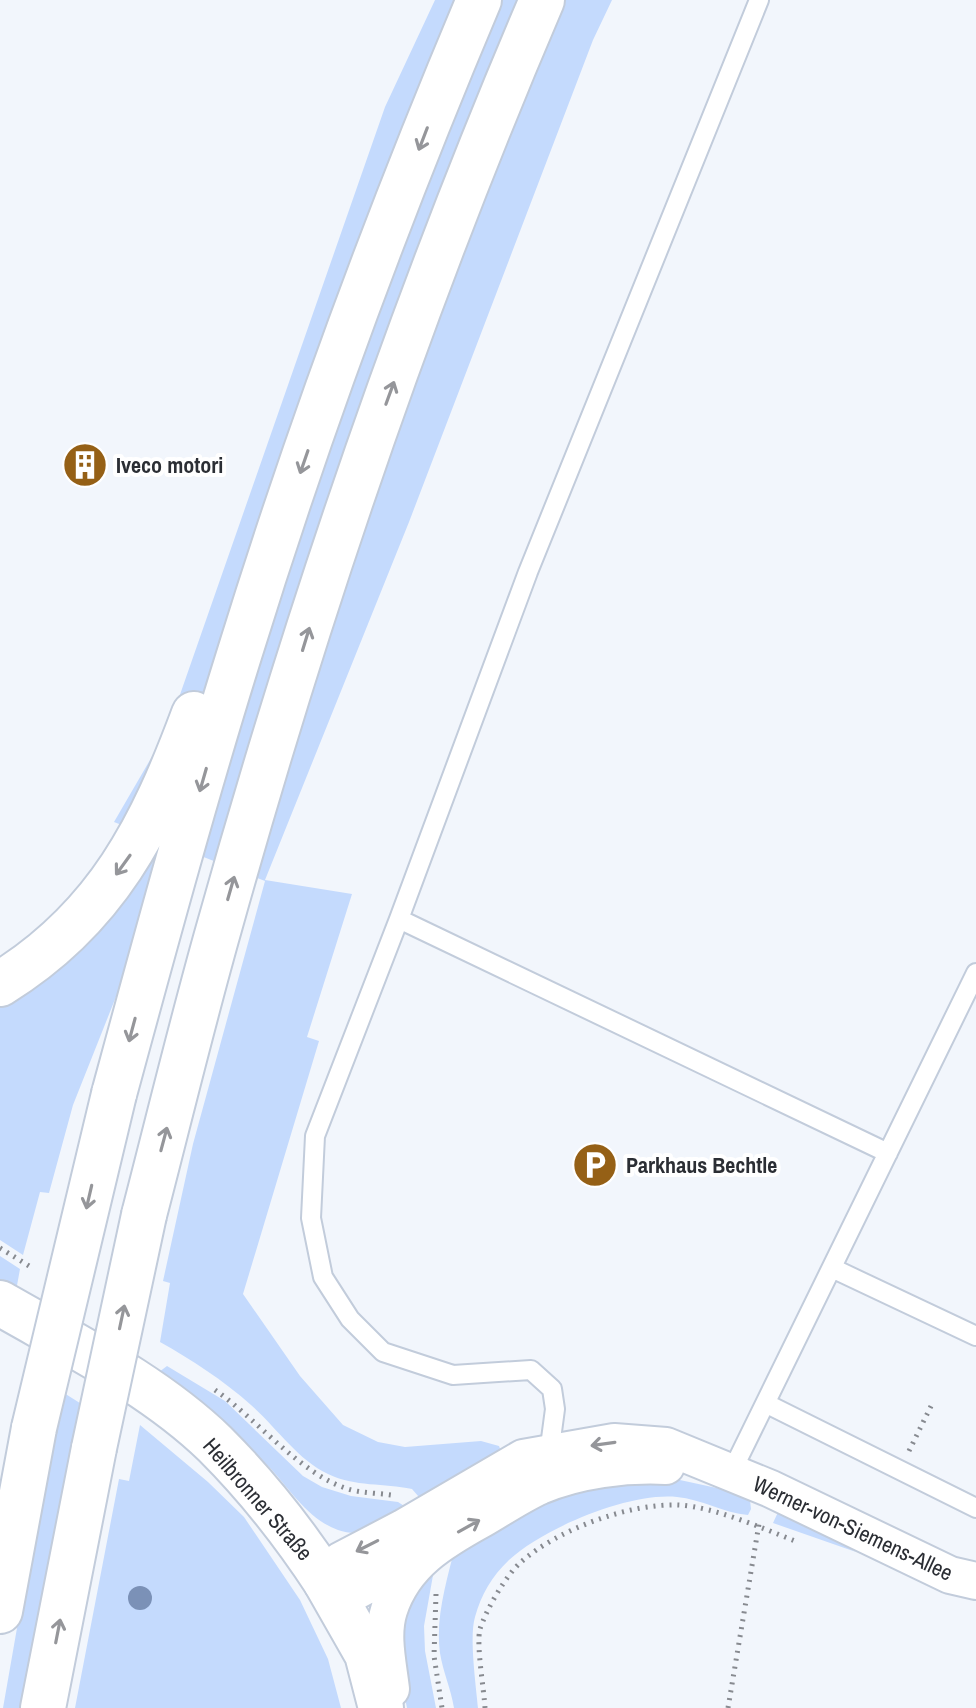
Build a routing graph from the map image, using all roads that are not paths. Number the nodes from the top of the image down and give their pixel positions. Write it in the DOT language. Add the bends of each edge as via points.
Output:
graph roads {
  1 [pos="479,0"];
  2 [pos="542,0"];
  3 [pos="759,0"];
  4 [pos="266,571"];
  5 [pos="399,919"];
  6 [pos="976,973"];
  7 [pos="0,984"];
  8 [pos="888,1153"];
  9 [pos="832,1268"];
  10 [pos="8,1309"];
  11 [pos="976,1336"];
  12 [pos="767,1404"];
  13 [pos="34,1428"];
  14 [pos="549,1454"];
  15 [pos="731,1473"];
  16 [pos="0,1501"];
  17 [pos="976,1508"];
  18 [pos="422,1556"];
  19 [pos="976,1581"];
  20 [pos="333,1596"];
  21 [pos="0,1611"];
  22 [pos="43,1708"];
  23 [pos="354,1708"];
  24 [pos="381,1708"];
  25 [pos="391,1708"];
  1 -- 4 [label="main road, one-way" via="333,376"];
  22 -- 2 [label="main road, one-way, bridge" via="144,1215 219,929 373,437 483,136"];
  3 -- 5 [label="lane" via="528,572"];
  4 -- 7 [label="main road, one-way" via="228,618 171,777 129,858 84,918"];
  4 -- 13 [label="main road, one-way, bridge" via="114,1094"];
  5 -- 8 [label="lane"];
  5 -- 14 [label="lane" via="315,1136 311,1218 323,1277 350,1319 383,1352 453,1375 531,1370 552,1389"];
  6 -- 8 [label="lane"];
  8 -- 9 [label="lane"];
  9 -- 11 [label="lane"];
  9 -- 12 [label="lane"];
  10 -- 20 [label="main road, Heilbronner Straße" via="139,1385 213,1443 300,1542"];
  12 -- 15 [label="lane"];
  12 -- 17 [label="lane"];
  13 -- 16 [label="main road"];
  13 -- 21 [label="main road"];
  15 -- 14 [label="street, Werner-von-Siemens-Allee, one-way" via="666,1446 614,1442"];
  14 -- 20 [label="street, Werner-von-Siemens-Allee, one-way" via="523,1458 340,1561"];
  18 -- 15 [label="street, Werner-von-Siemens-Allee, one-way" via="540,1486 563,1479 627,1466"];
  15 -- 19 [label="street, Werner-von-Siemens-Allee" via="950,1575"];
  18 -- 20 [label="street, Werner-von-Siemens-Allee" via="354,1592"];
  18 -- 25 [label="street, Werner-von-Siemens-Allee" via="389,1611 385,1639"];
  20 -- 23 [label="main road"];
  20 -- 24 [label="main road, Heilbronner Straße" via="367,1654"];
}
